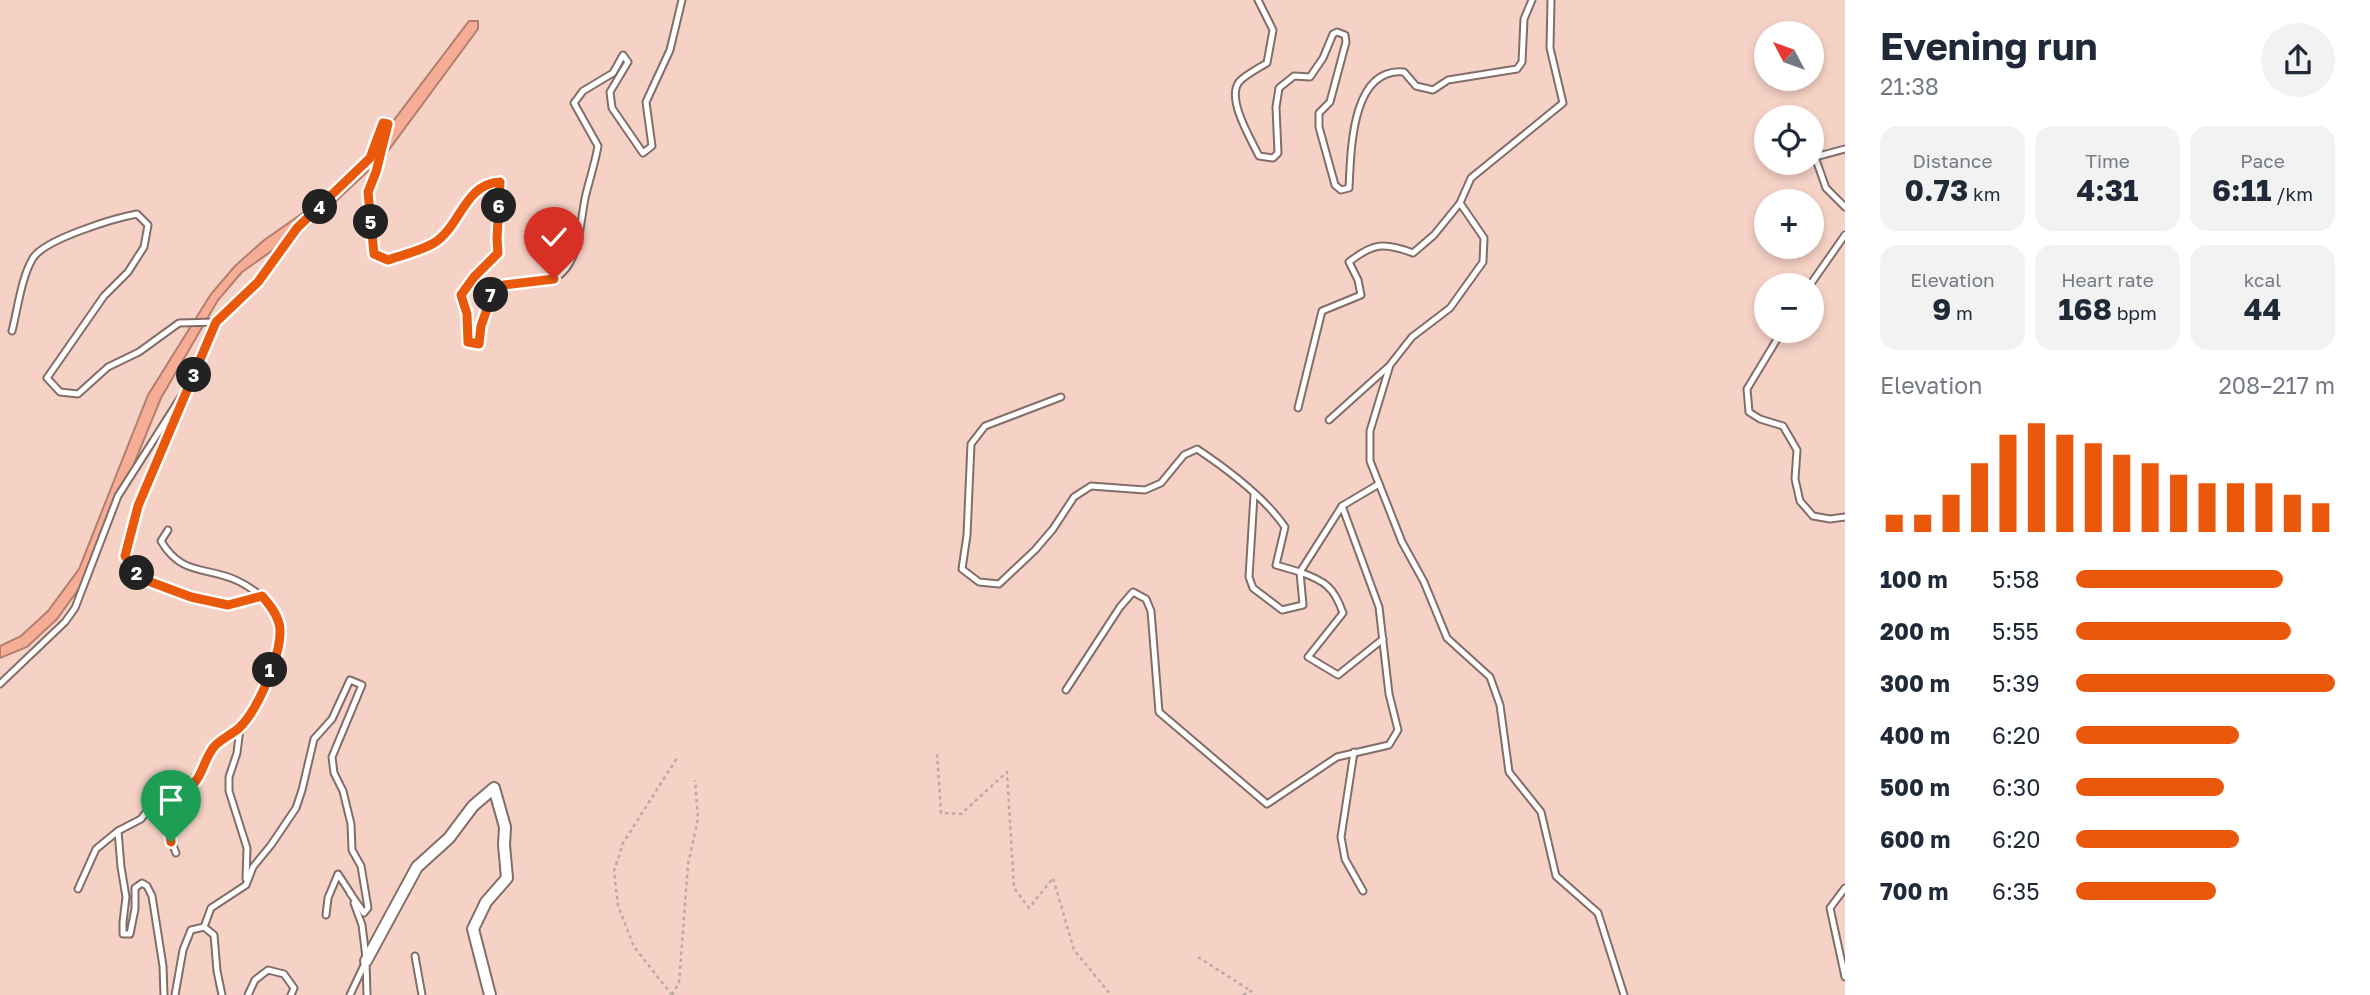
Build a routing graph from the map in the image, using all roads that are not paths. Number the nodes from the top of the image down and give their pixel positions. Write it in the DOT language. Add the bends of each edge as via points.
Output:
graph roads {
  1 [pos="682,0"];
  2 [pos="1258,0"];
  3 [pos="1532,0"];
  4 [pos="1552,0"];
  5 [pos="1845,149"];
  6 [pos="1460,203"];
  7 [pos="1845,207"];
  8 [pos="1845,235"];
  9 [pos="1818,273"];
  10 [pos="216,322"];
  11 [pos="12,331"];
  12 [pos="1775,343"];
  13 [pos="1390,365"];
  14 [pos="193,378"];
  15 [pos="1061,397"];
  16 [pos="1298,408"];
  17 [pos="1329,420"];
  18 [pos="1379,484"];
  19 [pos="1255,495"];
  20 [pos="1342,506"];
  21 [pos="1845,517"];
  22 [pos="167,530"];
  23 [pos="1300,572"];
  24 [pos="262,596"];
  25 [pos="1383,639"];
  26 [pos="0,684"];
  27 [pos="1066,690"];
  28 [pos="240,728"];
  29 [pos="1354,752"];
  30 [pos="172,794"];
  31 [pos="118,831"];
  32 [pos="176,853"];
  33 [pos="246,885"];
  34 [pos="1845,888"];
  35 [pos="78,889"];
  36 [pos="1363,891"];
  37 [pos="351,893"];
  38 [pos="326,915"];
  39 [pos="204,927"];
  40 [pos="415,956"];
  41 [pos="366,961"];
  42 [pos="1845,977"];
  43 [pos="164,995"];
  44 [pos="175,995"];
  45 [pos="222,995"];
  46 [pos="248,995"];
  47 [pos="291,995"];
  48 [pos="350,995"];
  49 [pos="368,995"];
  50 [pos="422,995"];
  51 [pos="490,995"];
  52 [pos="1624,995"];
  1 -- 10 [label="lane" via="670,50 646,102 652,146 643,153 612,108 610,92 628,62 623,55 613,73 583,91 574,103 598,146 573,254 554,279 504,285 493,292 479,344 468,342 461,295 498,253 500,182 473,192 436,242 388,260 374,254 368,192 388,124 383,123 370,158 297,228 258,282"];
  2 -- 3 [label="lane" via="1273,30 1267,63 1239,83 1235,94 1259,156 1273,158 1278,153 1279,88 1294,76 1310,77 1333,34 1345,35 1330,103 1319,113 1335,185 1341,190 1349,188 1352,136 1360,105 1376,80 1390,71 1404,72 1416,86 1433,90 1448,80 1517,69 1522,62 1524,19"];
  4 -- 6 [label="lane" via="1550,48 1563,103 1471,178"];
  5 -- 7 [label="lane" via="1815,157 1826,188"];
  6 -- 13 [label="lane" via="1484,238 1483,262 1450,308 1412,337"];
  6 -- 16 [label="lane" via="1413,253 1392,245 1373,247 1349,262 1361,295 1322,311"];
  8 -- 9 [label="lane"];
  10 -- 11 [label="lane" via="179,323 139,352 108,367 78,394 60,392 47,378 144,247 148,225 137,214 111,219 34,256"];
  10 -- 14 [label="lane"];
  12 -- 21 [label="lane" via="1747,389 1749,412 1783,426 1797,450 1795,479 1800,501 1813,516"];
  13 -- 17 [label="lane"];
  13 -- 18 [label="lane" via="1370,430 1370,461"];
  14 -- 24 [label="lane" via="138,506 125,556 140,578 191,597 228,605"];
  14 -- 26 [label="lane" via="118,496 75,608"];
  15 -- 19 [label="lane" via="985,426 971,444 962,569 979,582 999,584 1035,550 1074,497 1091,486 1145,491 1161,483 1184,455 1197,449"];
  18 -- 20 [label="lane"];
  18 -- 52 [label="lane" via="1447,638 1490,677 1500,705 1509,772 1541,812 1556,876 1598,913"];
  19 -- 23 [label="lane" via="1285,527 1276,565"];
  19 -- 23 [label="lane" via="1249,564 1253,588 1282,610 1303,605"];
  20 -- 23 [label="lane"];
  20 -- 25 [label="lane" via="1379,607"];
  22 -- 24 [label="lane" via="161,541 169,555 188,566 237,579"];
  23 -- 25 [label="lane" via="1322,580 1337,595 1343,613 1308,657 1338,674"];
  24 -- 28 [label="lane" via="280,628 276,654 256,707"];
  25 -- 29 [label="lane" via="1398,730 1389,745"];
  27 -- 29 [label="lane" via="1133,592 1146,599 1151,611 1159,712 1267,804 1337,757"];
  28 -- 30 [label="lane" via="214,748 202,775"];
  28 -- 33 [label="lane" via="229,791 247,848"];
  29 -- 36 [label="lane" via="1341,838 1345,859"];
  30 -- 31 [label="lane" via="157,798 141,820"];
  30 -- 32 [label="lane" via="168,820"];
  31 -- 35 [label="lane" via="96,849"];
  31 -- 43 [label="lane" via="126,897 123,934 130,934 135,888 142,883 152,896"];
  33 -- 37 [label="lane" via="253,867 296,808 314,739 332,719 350,680 362,685 331,757 351,824 352,850 361,866 369,908 364,913"];
  33 -- 39 [label="lane" via="211,908"];
  34 -- 42 [label="lane" via="1830,908"];
  37 -- 38 [label="lane" via="338,874"];
  37 -- 41 [label="lane" via="362,925"];
  39 -- 44 [label="lane" via="191,930"];
  39 -- 45 [label="lane" via="214,935"];
  40 -- 50 [label="lane"];
  41 -- 48 [label="lane"];
  41 -- 49 [label="lane"];
  41 -- 51 [label="street" via="417,867 494,788 505,827 507,878 486,902 473,929"];
  46 -- 47 [label="lane" via="256,979 268,970 284,974 293,988"];
}
